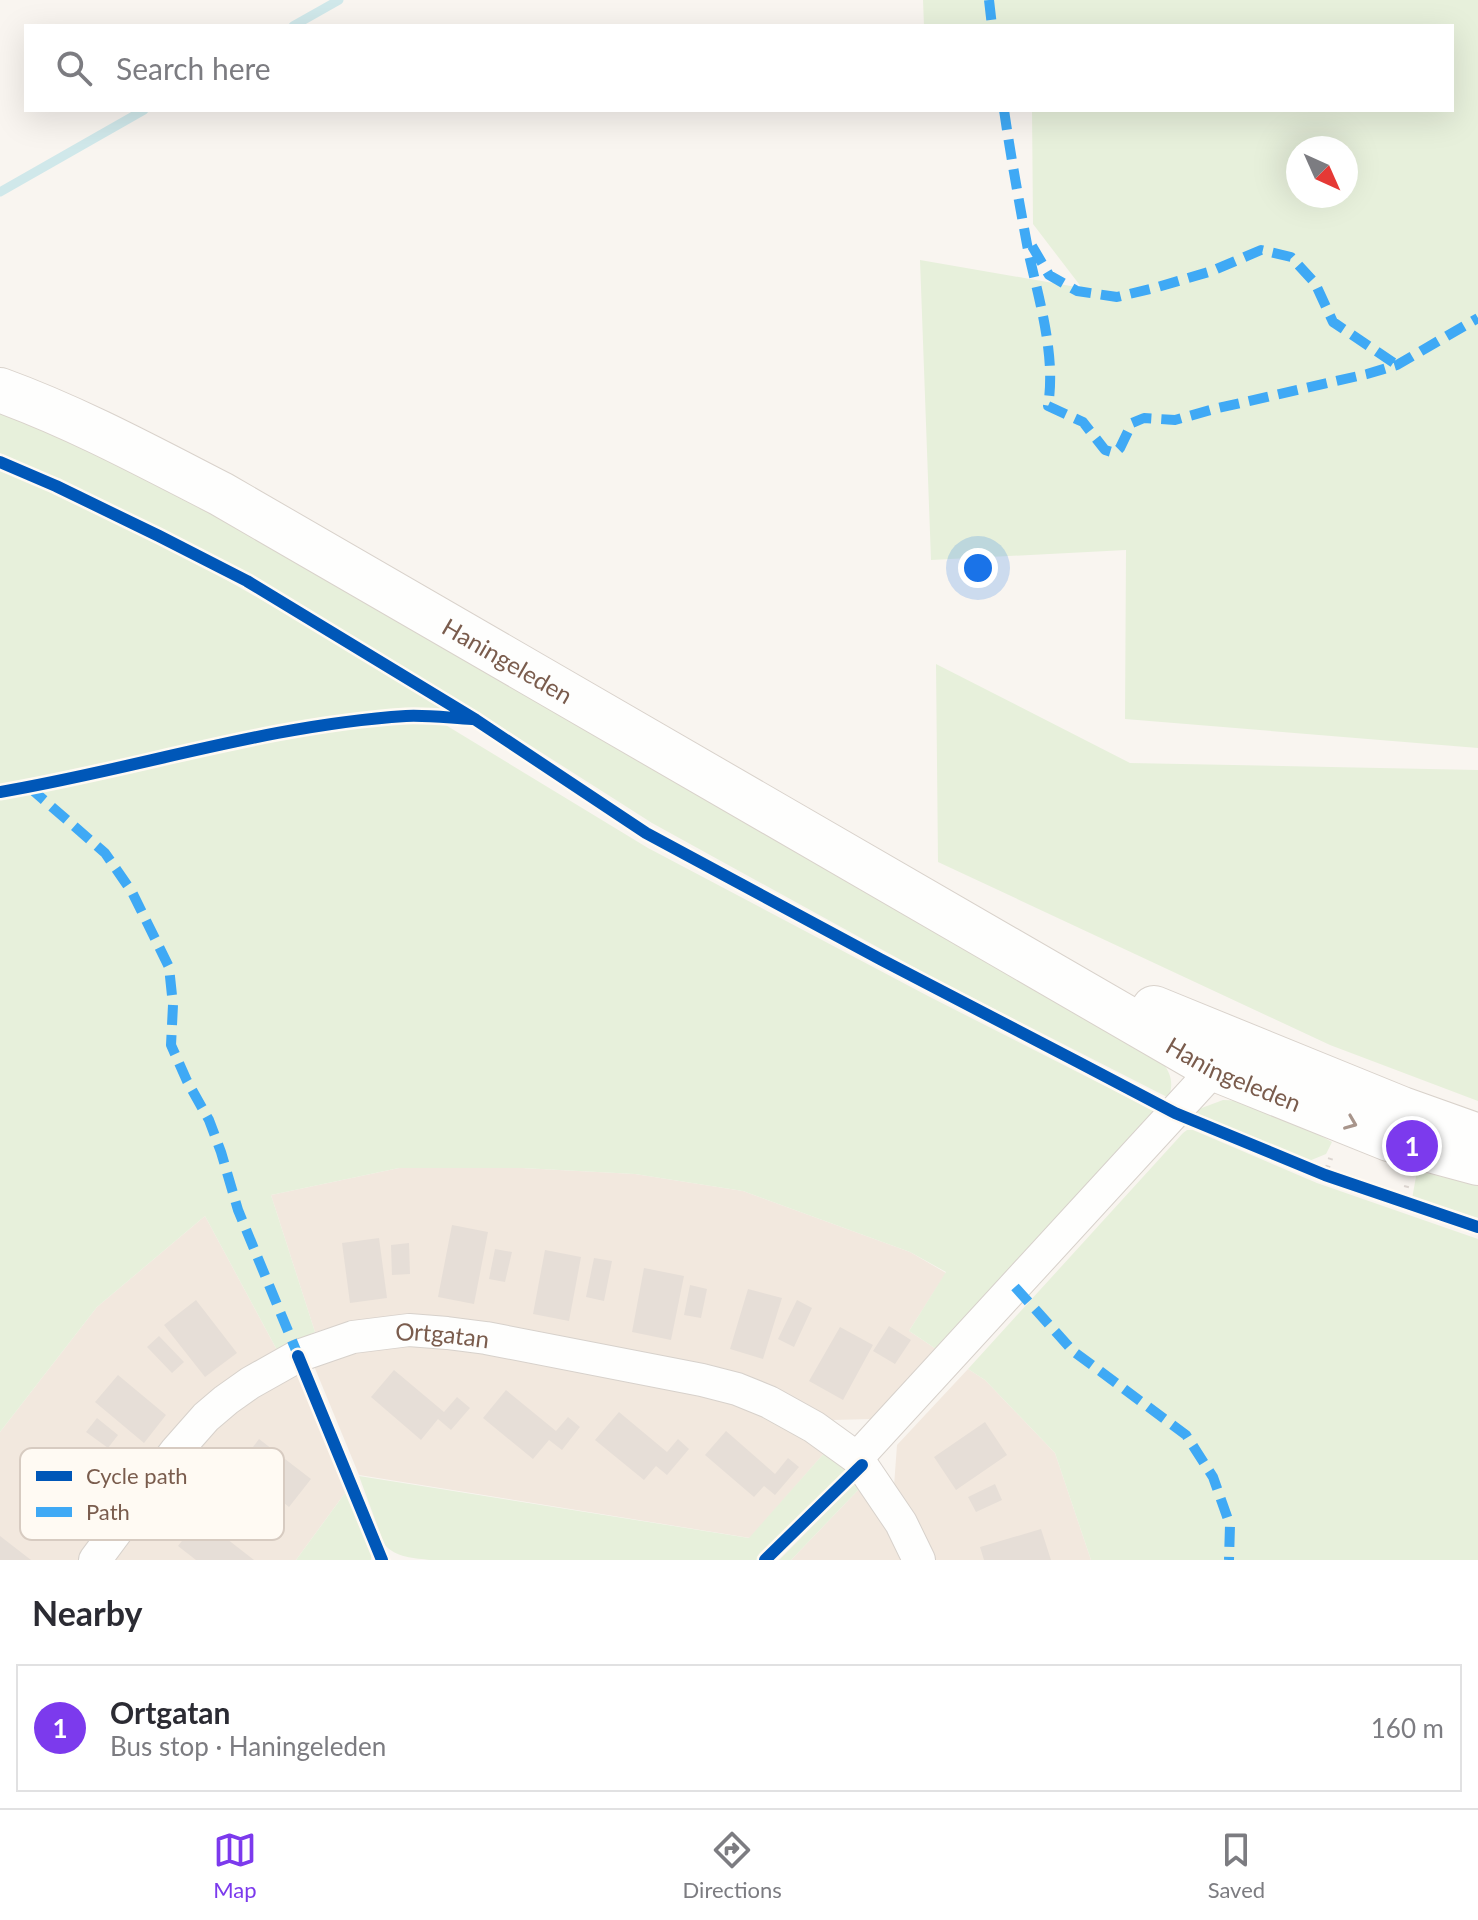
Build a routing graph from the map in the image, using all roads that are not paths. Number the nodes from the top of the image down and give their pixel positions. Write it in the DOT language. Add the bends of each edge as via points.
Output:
graph roads {
  1 [pos="0,390"];
  2 [pos="1226,1056"];
  3 [pos="1478,1136"];
  4 [pos="1478,1163"];
  5 [pos="179,1448"];
  6 [pos="857,1458"];
  7 [pos="110,1540"];
  8 [pos="95,1560"];
  9 [pos="919,1560"];
  1 -- 2 [label="main road, Haningeleden" via="118,441 221,494 1008,948"];
  2 -- 3 [label="main road, Haningeleden"];
  2 -- 4 [label="main road, Haningeleden, one-way" via="1389,1139"];
  2 -- 6 [label="street"];
  5 -- 6 [label="street, Ortgatan" via="226,1400 298,1356 353,1337 409,1330 486,1338 737,1389 814,1427"];
  6 -- 9 [label="street, Ortgatan"];
  7 -- 8 [label="street, Ortgatan"];
}
